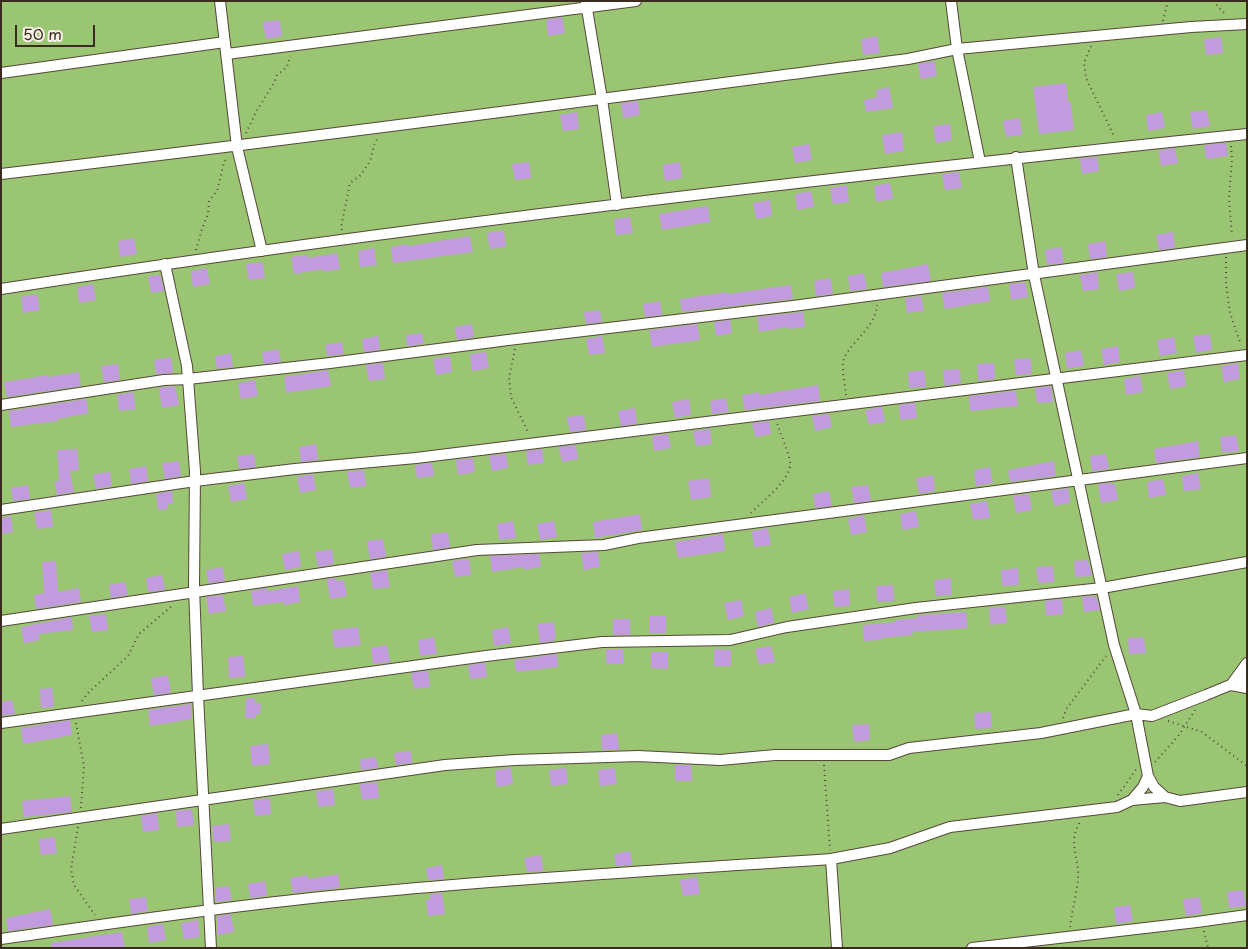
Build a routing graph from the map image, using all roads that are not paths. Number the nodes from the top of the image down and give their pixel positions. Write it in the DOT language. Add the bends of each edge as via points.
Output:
graph roads {
  1 [pos="220,1"];
  2 [pos="636,1"];
  3 [pos="951,1"];
  4 [pos="586,4"];
  5 [pos="1247,24"];
  6 [pos="225,42"];
  7 [pos="956,49"];
  8 [pos="227,54"];
  9 [pos="1,73"];
  10 [pos="602,99"];
  11 [pos="1247,134"];
  12 [pos="237,147"];
  13 [pos="1016,158"];
  14 [pos="980,162"];
  15 [pos="1,174"];
  16 [pos="617,205"];
  17 [pos="1247,245"];
  18 [pos="262,251"];
  19 [pos="165,264"];
  20 [pos="1034,274"];
  21 [pos="1,290"];
  22 [pos="1247,355"];
  23 [pos="1057,378"];
  24 [pos="188,379"];
  25 [pos="1,405"];
  26 [pos="1247,458"];
  27 [pos="194,481"];
  28 [pos="1080,481"];
  29 [pos="1,510"];
  30 [pos="1247,562"];
  31 [pos="1102,588"];
  32 [pos="196,592"];
  33 [pos="1,621"];
  34 [pos="1247,663"];
  35 [pos="1247,678"];
  36 [pos="1231,685"];
  37 [pos="1247,688"];
  38 [pos="198,696"];
  39 [pos="1136,714"];
  40 [pos="1,723"];
  41 [pos="1147,774"];
  42 [pos="1247,792"];
  43 [pos="1165,798"];
  44 [pos="203,800"];
  45 [pos="1132,800"];
  46 [pos="1,829"];
  47 [pos="831,860"];
  48 [pos="210,909"];
  49 [pos="1247,914"];
  50 [pos="1,939"];
  51 [pos="211,948"];
  52 [pos="837,948"];
  53 [pos="972,948"];
  1 -- 6 [label="street"];
  2 -- 4 [label="street"];
  3 -- 7 [label="street"];
  4 -- 8 [label="street"];
  4 -- 10 [label="street"];
  5 -- 7 [label="street"];
  6 -- 8 [label="street"];
  6 -- 9 [label="street"];
  7 -- 10 [label="street" via="908,59"];
  7 -- 14 [label="street"];
  8 -- 12 [label="street"];
  10 -- 12 [label="street"];
  10 -- 16 [label="street"];
  11 -- 13 [label="street"];
  12 -- 15 [label="street"];
  12 -- 18 [label="street"];
  13 -- 14 [label="street"];
  13 -- 20 [label="street"];
  14 -- 16 [label="street"];
  16 -- 18 [label="street"];
  17 -- 20 [label="street"];
  18 -- 19 [label="street"];
  19 -- 21 [label="street"];
  19 -- 24 [label="street"];
  20 -- 23 [label="street"];
  20 -- 24 [label="street"];
  22 -- 23 [label="street"];
  23 -- 27 [label="street" via="416,458"];
  23 -- 28 [label="street"];
  24 -- 25 [label="street"];
  24 -- 27 [label="street"];
  26 -- 28 [label="street"];
  27 -- 29 [label="street"];
  27 -- 32 [label="street"];
  28 -- 31 [label="street"];
  28 -- 32 [label="street" via="604,545 477,550"];
  30 -- 31 [label="street"];
  31 -- 38 [label="street" via="870,615 786,627 730,640 602,642"];
  31 -- 39 [label="street" via="1114,645"];
  32 -- 33 [label="street"];
  32 -- 38 [label="street"];
  34 -- 36 [label="street"];
  35 -- 36 [label="street"];
  36 -- 37 [label="street"];
  36 -- 39 [label="street" via="1152,716"];
  38 -- 40 [label="street"];
  38 -- 44 [label="street"];
  39 -- 41 [label="street"];
  39 -- 44 [label="street" via="1058,729 908,748 889,755 775,755 720,760 638,756 515,760 445,766"];
  41 -- 43 [label="street"];
  41 -- 45 [label="street" via="1143,787"];
  42 -- 43 [label="street" via="1180,801"];
  43 -- 45 [label="street"];
  44 -- 46 [label="street"];
  44 -- 48 [label="street"];
  45 -- 47 [label="street" via="1117,807 950,827 890,848"];
  47 -- 48 [label="street" via="402,889"];
  47 -- 52 [label="street"];
  48 -- 50 [label="street"];
  48 -- 51 [label="street"];
  49 -- 53 [label="street"];
}
